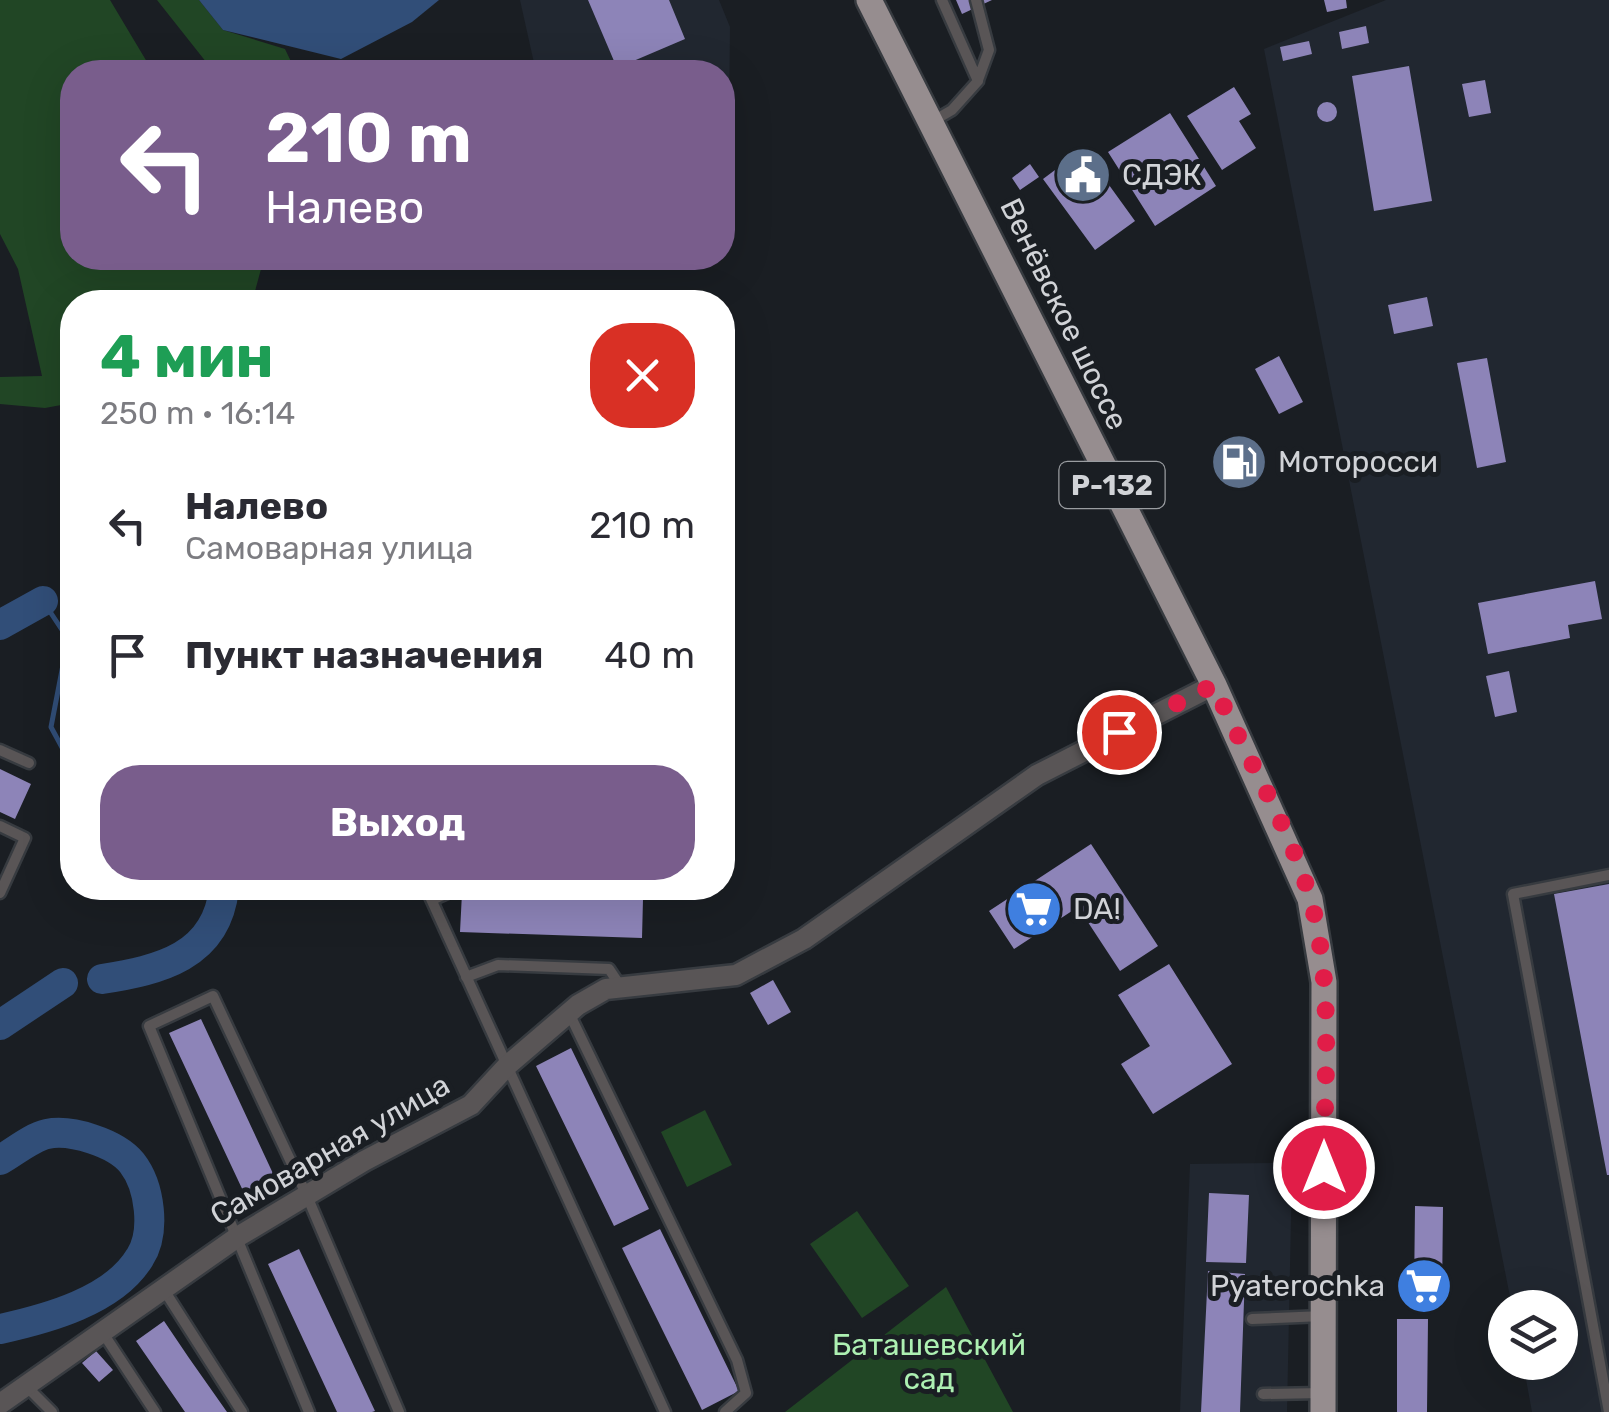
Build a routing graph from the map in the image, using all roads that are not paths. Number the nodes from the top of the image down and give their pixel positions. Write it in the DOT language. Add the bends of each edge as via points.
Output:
graph roads {
  1 [pos="868,0"];
  2 [pos="942,0"];
  3 [pos="976,0"];
  4 [pos="978,81"];
  5 [pos="932,122"];
  6 [pos="1214,685"];
  7 [pos="0,750"];
  8 [pos="29,763"];
  9 [pos="0,826"];
  10 [pos="1609,875"];
  11 [pos="0,892"];
  12 [pos="432,900"];
  13 [pos="466,976"];
  14 [pos="622,987"];
  15 [pos="568,1013"];
  16 [pos="508,1065"];
  17 [pos="307,1196"];
  18 [pos="240,1236"];
  19 [pos="164,1290"];
  20 [pos="1324,1316"];
  21 [pos="1252,1319"];
  22 [pos="104,1333"];
  23 [pos="26,1386"];
  24 [pos="1264,1394"];
  25 [pos="1323,1402"];
  26 [pos="0,1404"];
  27 [pos="397,1411"];
  28 [pos="52,1412"];
  29 [pos="155,1412"];
  30 [pos="242,1412"];
  31 [pos="309,1412"];
  32 [pos="665,1412"];
  33 [pos="725,1412"];
  34 [pos="1609,1412"];
  1 -- 5 [label="main road, Венёвское шоссе / Р-132"];
  2 -- 4 [label="lane"];
  3 -- 4 [label="lane" via="989,50"];
  4 -- 5 [label="lane"];
  5 -- 6 [label="main road, Венёвское шоссе / Р-132"];
  6 -- 14 [label="street, Самоварная улица" via="1037,775 804,939 736,975"];
  6 -- 20 [label="main road, Венёвское шоссе / Р-132" via="1291,850 1320,944"];
  7 -- 8 [label="lane"];
  9 -- 11 [label="lane" via="25,838"];
  10 -- 34 [label="lane" via="1512,894"];
  12 -- 13 [label="lane"];
  13 -- 14 [label="lane" via="498,965 609,969"];
  13 -- 16 [label="lane"];
  14 -- 15 [label="street, Самоварная улица"];
  15 -- 16 [label="street, Самоварная улица"];
  15 -- 33 [label="lane" via="737,1360 746,1393"];
  16 -- 17 [label="street, Самоварная улица" via="471,1105"];
  16 -- 32 [label="lane"];
  17 -- 18 [label="street, Самоварная улица"];
  17 -- 18 [label="lane" via="214,996 149,1026"];
  17 -- 27 [label="lane"];
  18 -- 19 [label="street, Самоварная улица"];
  18 -- 31 [label="lane"];
  19 -- 22 [label="street, Самоварная улица"];
  19 -- 30 [label="lane"];
  20 -- 21 [label="lane"];
  20 -- 25 [label="main road, Венёвское шоссе / Р-132"];
  22 -- 23 [label="street, Самоварная улица"];
  22 -- 29 [label="lane"];
  23 -- 26 [label="street, Самоварная улица"];
  23 -- 28 [label="lane"];
  24 -- 25 [label="lane"];
}
